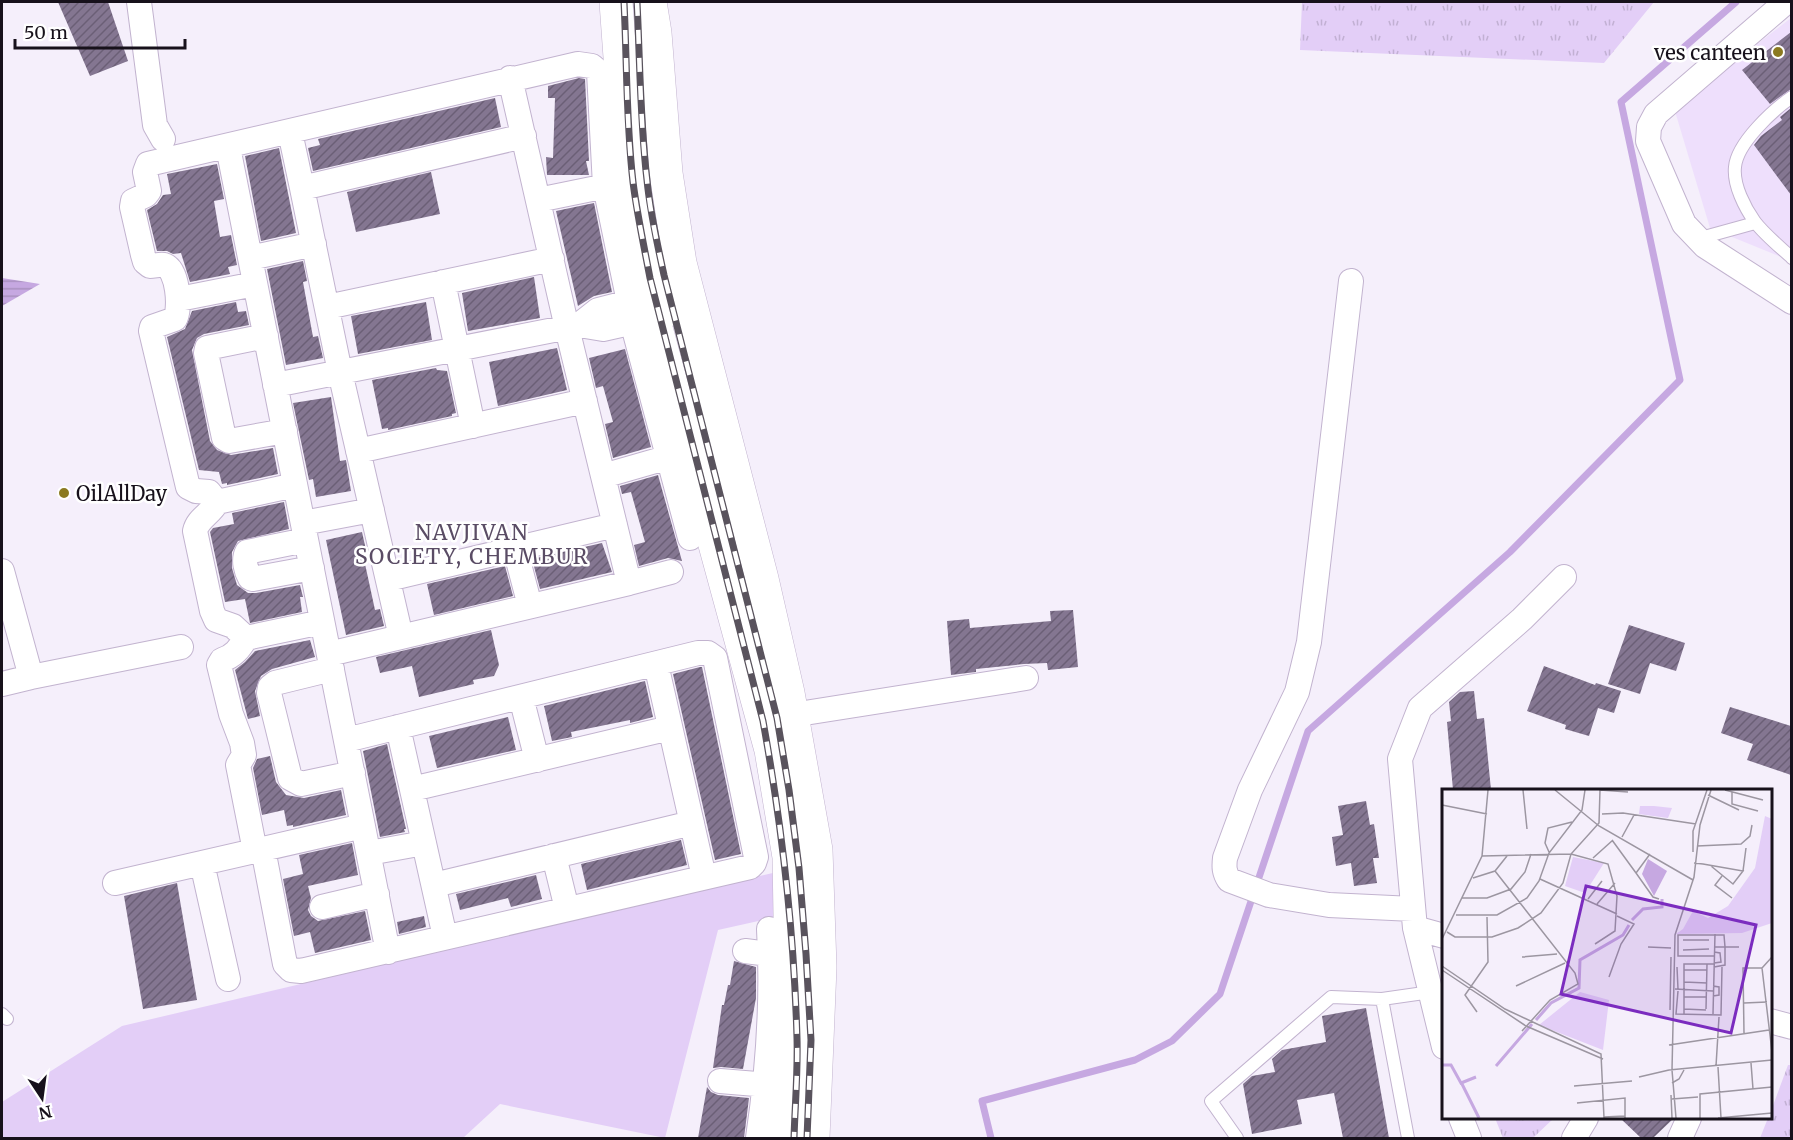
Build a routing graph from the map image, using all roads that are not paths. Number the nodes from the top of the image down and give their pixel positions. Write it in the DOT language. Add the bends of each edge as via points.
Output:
graph roads {
  1 [pos="140,2"];
  2 [pos="616,2"];
  3 [pos="650,2"];
  4 [pos="1786,2"];
  5 [pos="510,78"];
  6 [pos="1791,97"];
  7 [pos="290,132"];
  8 [pos="524,136"];
  9 [pos="163,139"];
  10 [pos="228,147"];
  11 [pos="617,183"];
  12 [pos="302,188"];
  13 [pos="538,200"];
  14 [pos="1755,223"];
  15 [pos="1697,238"];
  16 [pos="314,244"];
  17 [pos="250,258"];
  18 [pos="1791,258"];
  19 [pos="552,259"];
  20 [pos="1351,280"];
  21 [pos="443,282"];
  22 [pos="255,284"];
  23 [pos="179,299"];
  24 [pos="690,300"];
  25 [pos="1791,302"];
  26 [pos="327,307"];
  27 [pos="641,310"];
  28 [pos="573,326"];
  29 [pos="266,336"];
  30 [pos="457,349"];
  31 [pos="340,372"];
  32 [pos="275,385"];
  33 [pos="585,401"];
  34 [pos="473,426"];
  35 [pos="285,431"];
  36 [pos="358,451"];
  37 [pos="679,455"];
  38 [pos="603,476"];
  39 [pos="295,485"];
  40 [pos="218,501"];
  41 [pos="372,510"];
  42 [pos="615,525"];
  43 [pos="305,532"];
  44 [pos="752,540"];
  45 [pos="703,544"];
  46 [pos="515,549"];
  47 [pos="312,567"];
  48 [pos="2,570"];
  49 [pos="672,572"];
  50 [pos="1564,577"];
  51 [pos="388,579"];
  52 [pos="629,583"];
  53 [pos="530,606"];
  54 [pos="771,617"];
  55 [pos="322,622"];
  56 [pos="737,626"];
  57 [pos="246,638"];
  58 [pos="401,638"];
  59 [pos="181,647"];
  60 [pos="331,662"];
  61 [pos="656,664"];
  62 [pos="31,677"];
  63 [pos="1026,678"];
  64 [pos="2,684"];
  65 [pos="521,697"];
  66 [pos="792,715"];
  67 [pos="398,727"];
  68 [pos="670,728"];
  69 [pos="279,733"];
  70 [pos="346,740"];
  71 [pos="242,742"];
  72 [pos="771,750"];
  73 [pos="737,758"];
  74 [pos="537,760"];
  75 [pos="353,773"];
  76 [pos="412,789"];
  77 [pos="692,823"];
  78 [pos="363,826"];
  79 [pos="424,843"];
  80 [pos="259,850"];
  81 [pos="369,854"];
  82 [pos="554,856"];
  83 [pos="202,863"];
  84 [pos="704,877"];
  85 [pos="115,883"];
  86 [pos="434,885"];
  87 [pos="804,889"];
  88 [pos="377,894"];
  89 [pos="322,907"];
  90 [pos="567,909"];
  91 [pos="1414,919"];
  92 [pos="769,929"];
  93 [pos="1442,935"];
  94 [pos="445,938"];
  95 [pos="745,951"];
  96 [pos="388,952"];
  97 [pos="793,961"];
  98 [pos="228,979"];
  99 [pos="1431,992"];
  100 [pos="1382,999"];
  101 [pos="1772,1022"];
  102 [pos="1791,1027"];
  103 [pos="1442,1042"];
  104 [pos="720,1081"];
  105 [pos="789,1087"];
  106 [pos="1461,1119"];
  107 [pos="1585,1119"];
  108 [pos="1689,1119"];
  109 [pos="758,1138"];
  110 [pos="782,1138"];
  111 [pos="813,1138"];
  112 [pos="1237,1138"];
  113 [pos="1408,1138"];
  114 [pos="1469,1138"];
  115 [pos="1574,1138"];
  116 [pos="1680,1138"];
  1 -- 9 [label="street" via="155,125"];
  2 -- 11 [label="main road"];
  3 -- 24 [label="main road" via="666,173"];
  4 -- 15 [label="street" via="1656,114 1649,127 1648,141 1684,224"];
  5 -- 7 [label="street"];
  5 -- 8 [label="street"];
  5 -- 11 [label="street" via="578,64 592,66 599,72"];
  6 -- 14 [label="lane" via="1770,112 1739,153 1735,168 1738,192"];
  7 -- 10 [label="street"];
  7 -- 12 [label="street"];
  8 -- 12 [label="street"];
  8 -- 13 [label="street"];
  10 -- 17 [label="street"];
  10 -- 23 [label="street" via="148,164 145,172 149,190 133,201 145,262 171,270"];
  11 -- 13 [label="street"];
  11 -- 27 [label="main road"];
  12 -- 16 [label="street"];
  13 -- 19 [label="street"];
  14 -- 15 [label="lane"];
  14 -- 18 [label="lane"];
  15 -- 25 [label="street"];
  16 -- 17 [label="street"];
  16 -- 26 [label="street"];
  17 -- 22 [label="street"];
  19 -- 21 [label="street"];
  19 -- 28 [label="street"];
  20 -- 91 [label="street" via="1309,642 1297,692 1250,790 1225,858 1225,874 1229,880 1269,895"];
  21 -- 26 [label="street"];
  21 -- 30 [label="street"];
  22 -- 23 [label="street"];
  22 -- 29 [label="street"];
  23 -- 40 [label="street" via="175,319 155,325 151,331 188,487 209,492"];
  24 -- 27 [label="street"];
  24 -- 44 [label="main road"];
  26 -- 31 [label="street"];
  27 -- 28 [label="street" via="598,310"];
  27 -- 37 [label="main road"];
  28 -- 30 [label="street"];
  28 -- 33 [label="street"];
  29 -- 32 [label="street"];
  29 -- 35 [label="street" via="207,348 206,353 224,438 230,441"];
  30 -- 31 [label="street"];
  30 -- 34 [label="street"];
  31 -- 32 [label="street"];
  31 -- 36 [label="street"];
  32 -- 35 [label="street"];
  33 -- 34 [label="street"];
  33 -- 38 [label="street"];
  34 -- 36 [label="street"];
  35 -- 39 [label="street"];
  36 -- 41 [label="street"];
  37 -- 38 [label="street"];
  37 -- 45 [label="main road"];
  38 -- 42 [label="street"];
  39 -- 40 [label="street"];
  39 -- 43 [label="street"];
  40 -- 57 [label="street" via="197,522 195,531 216,620 233,626"];
  41 -- 43 [label="street"];
  41 -- 51 [label="street"];
  42 -- 46 [label="street"];
  42 -- 52 [label="street"];
  43 -- 47 [label="street"];
  43 -- 47 [label="street" via="247,552 247,573 253,579"];
  44 -- 45 [label="main road"];
  44 -- 54 [label="main road"];
  45 -- 56 [label="main road"];
  46 -- 51 [label="street"];
  46 -- 53 [label="street"];
  47 -- 55 [label="street"];
  48 -- 62 [label="street"];
  49 -- 52 [label="street"];
  50 -- 91 [label="street" via="1420,708 1400,759"];
  51 -- 58 [label="street"];
  52 -- 53 [label="street"];
  53 -- 58 [label="street"];
  54 -- 56 [label="main road"];
  54 -- 66 [label="main road"];
  55 -- 57 [label="street"];
  55 -- 60 [label="street"];
  56 -- 72 [label="main road"];
  57 -- 71 [label="street" via="219,665"];
  58 -- 60 [label="street"];
  59 -- 62 [label="street"];
  60 -- 69 [label="street" via="270,687"];
  60 -- 70 [label="street"];
  61 -- 65 [label="street"];
  61 -- 68 [label="street"];
  61 -- 73 [label="street" via="698,653 715,658"];
  62 -- 64 [label="street"];
  63 -- 66 [label="street"];
  65 -- 67 [label="street"];
  65 -- 74 [label="street"];
  66 -- 87 [label="main road" via="816,850"];
  67 -- 70 [label="street"];
  67 -- 76 [label="street"];
  68 -- 74 [label="street"];
  68 -- 77 [label="street"];
  69 -- 71 [label="street"];
  69 -- 75 [label="street" via="290,778 295,782"];
  70 -- 75 [label="street"];
  71 -- 80 [label="street" via="244,755 238,765"];
  72 -- 73 [label="street"];
  72 -- 87 [label="main road" via="789,857"];
  73 -- 84 [label="street" via="756,857 750,867"];
  74 -- 76 [label="street"];
  75 -- 78 [label="street"];
  76 -- 79 [label="street"];
  77 -- 82 [label="street"];
  77 -- 84 [label="street"];
  78 -- 80 [label="street"];
  78 -- 81 [label="street"];
  79 -- 81 [label="street"];
  79 -- 86 [label="street"];
  80 -- 83 [label="street"];
  80 -- 96 [label="street" via="285,964 291,970 301,972"];
  81 -- 88 [label="street"];
  82 -- 86 [label="street"];
  82 -- 90 [label="street"];
  83 -- 85 [label="street"];
  83 -- 98 [label="street"];
  84 -- 90 [label="street"];
  86 -- 94 [label="street"];
  87 -- 97 [label="main road"];
  88 -- 89 [label="street"];
  88 -- 96 [label="street"];
  90 -- 94 [label="street"];
  91 -- 93 [label="street"];
  91 -- 99 [label="street"];
  92 -- 97 [label="street"];
  94 -- 96 [label="street"];
  95 -- 97 [label="street"];
  97 -- 105 [label="main road"];
  99 -- 100 [label="lane"];
  99 -- 103 [label="street"];
  100 -- 112 [label="lane" via="1331,996 1211,1101"];
  100 -- 113 [label="lane"];
  101 -- 102 [label="street"];
  104 -- 105 [label="street"];
  105 -- 109 [label="street"];
  105 -- 110 [label="main road"];
  105 -- 111 [label="main road"];
  106 -- 114 [label="street"];
  107 -- 115 [label="street"];
  108 -- 116 [label="street"];
}
